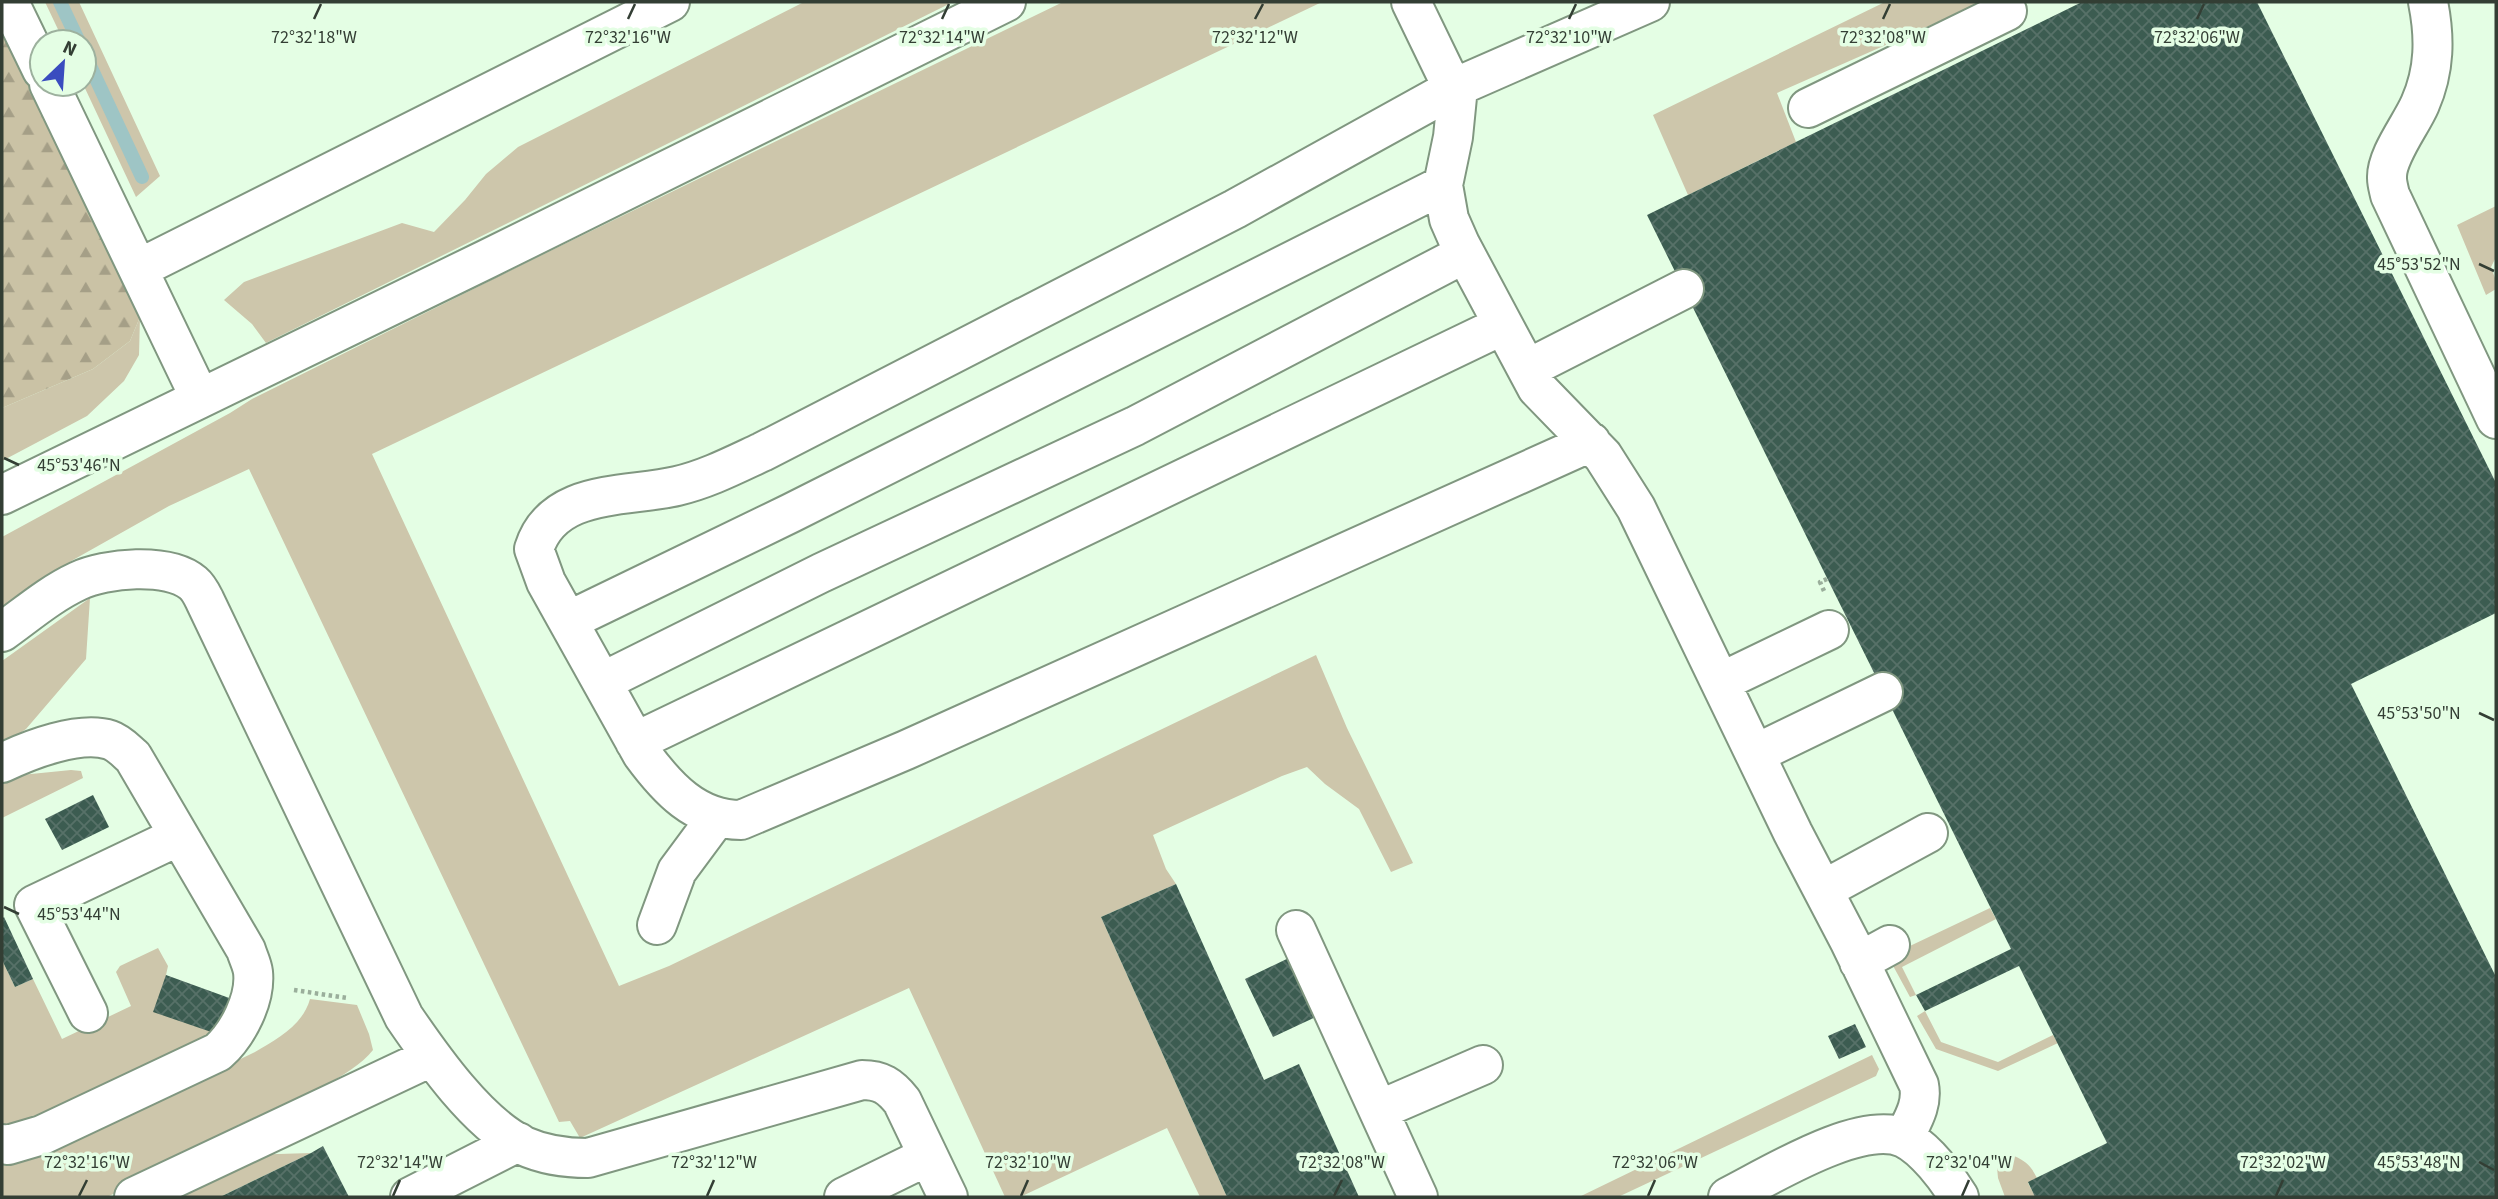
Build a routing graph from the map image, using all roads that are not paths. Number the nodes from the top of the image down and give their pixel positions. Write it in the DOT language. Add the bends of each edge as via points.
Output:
graph roads {
  1 [pos="9,2"];
  2 [pos="670,2"];
  3 [pos="1006,2"];
  4 [pos="1411,2"];
  5 [pos="1650,2"];
  6 [pos="2002,2"];
  7 [pos="2428,2"];
  8 [pos="28,41"];
  9 [pos="1454,88"];
  10 [pos="56,98"];
  11 [pos="1808,108"];
  12 [pos="1443,185"];
  13 [pos="1464,254"];
  14 [pos="138,269"];
  15 [pos="1684,289"];
  16 [pos="1503,325"];
  17 [pos="1527,369"];
  18 [pos="200,398"];
  19 [pos="2496,419"];
  20 [pos="1591,442"];
  21 [pos="2,495"];
  22 [pos="568,621"];
  23 [pos="1829,630"];
  24 [pos="2,632"];
  25 [pos="602,682"];
  26 [pos="1721,682"];
  27 [pos="1883,692"];
  28 [pos="635,742"];
  29 [pos="1755,754"];
  30 [pos="2,763"];
  31 [pos="717,817"];
  32 [pos="1928,833"];
  33 [pos="179,836"];
  34 [pos="1823,890"];
  35 [pos="657,925"];
  36 [pos="1296,930"];
  37 [pos="88,1013"];
  38 [pos="431,1056"];
  39 [pos="1483,1065"];
  40 [pos="1379,1110"];
  41 [pos="1904,1138"];
  42 [pos="518,1142"];
  43 [pos="2,1144"];
  44 [pos="928,1156"];
  45 [pos="134,1197"];
  46 [pos="410,1197"];
  47 [pos="844,1197"];
  48 [pos="948,1197"];
  49 [pos="1418,1197"];
  50 [pos="1728,1197"];
  51 [pos="1959,1197"];
  1 -- 8 [label="street"];
  2 -- 14 [label="street"];
  3 -- 18 [label="street"];
  4 -- 9 [label="street"];
  5 -- 9 [label="street"];
  6 -- 11 [label="street" via="2007,11"];
  7 -- 19 [label="street" via="2433,55 2429,79 2386,178"];
  9 -- 12 [label="street" via="1456,111"];
  9 -- 22 [label="street" via="1235,209 762,452 675,487 611,496 559,513 546,524 534,549"];
  10 -- 14 [label="street"];
  12 -- 13 [label="street" via="1449,219"];
  12 -- 22 [label="street"];
  13 -- 16 [label="street"];
  13 -- 25 [label="street" via="1135,426"];
  14 -- 18 [label="street"];
  15 -- 17 [label="street"];
  16 -- 17 [label="street"];
  16 -- 28 [label="street"];
  17 -- 20 [label="street" via="1544,396"];
  18 -- 21 [label="street"];
  20 -- 26 [label="street" via="1636,508"];
  20 -- 31 [label="street" via="905,750 741,820"];
  22 -- 25 [label="street"];
  23 -- 26 [label="street"];
  24 -- 38 [label="street" via="53,595 96,575 169,571 193,583 404,1017"];
  25 -- 28 [label="street"];
  26 -- 29 [label="street"];
  27 -- 29 [label="street"];
  28 -- 31 [label="street" via="674,793"];
  29 -- 34 [label="street"];
  30 -- 33 [label="street" via="47,744 110,740 133,757"];
  31 -- 35 [label="street" via="677,871"];
  32 -- 34 [label="street"];
  33 -- 37 [label="street" via="34,905"];
  33 -- 43 [label="street" via="253,969 251,993 235,1032 218,1052 42,1135"];
  34 -- 41 [label="street" via="1875,953 1919,1085 1920,1105"];
  36 -- 40 [label="street"];
  38 -- 42 [label="street" via="483,1115"];
  38 -- 45 [label="street"];
  39 -- 40 [label="street"];
  40 -- 49 [label="street"];
  41 -- 50 [label="street" via="1862,1136 1840,1143"];
  41 -- 51 [label="street" via="1940,1169"];
  42 -- 44 [label="street" via="546,1154 587,1158 875,1080 894,1090 902,1101"];
  42 -- 46 [label="street"];
  44 -- 47 [label="street"];
  44 -- 48 [label="street"];
}
